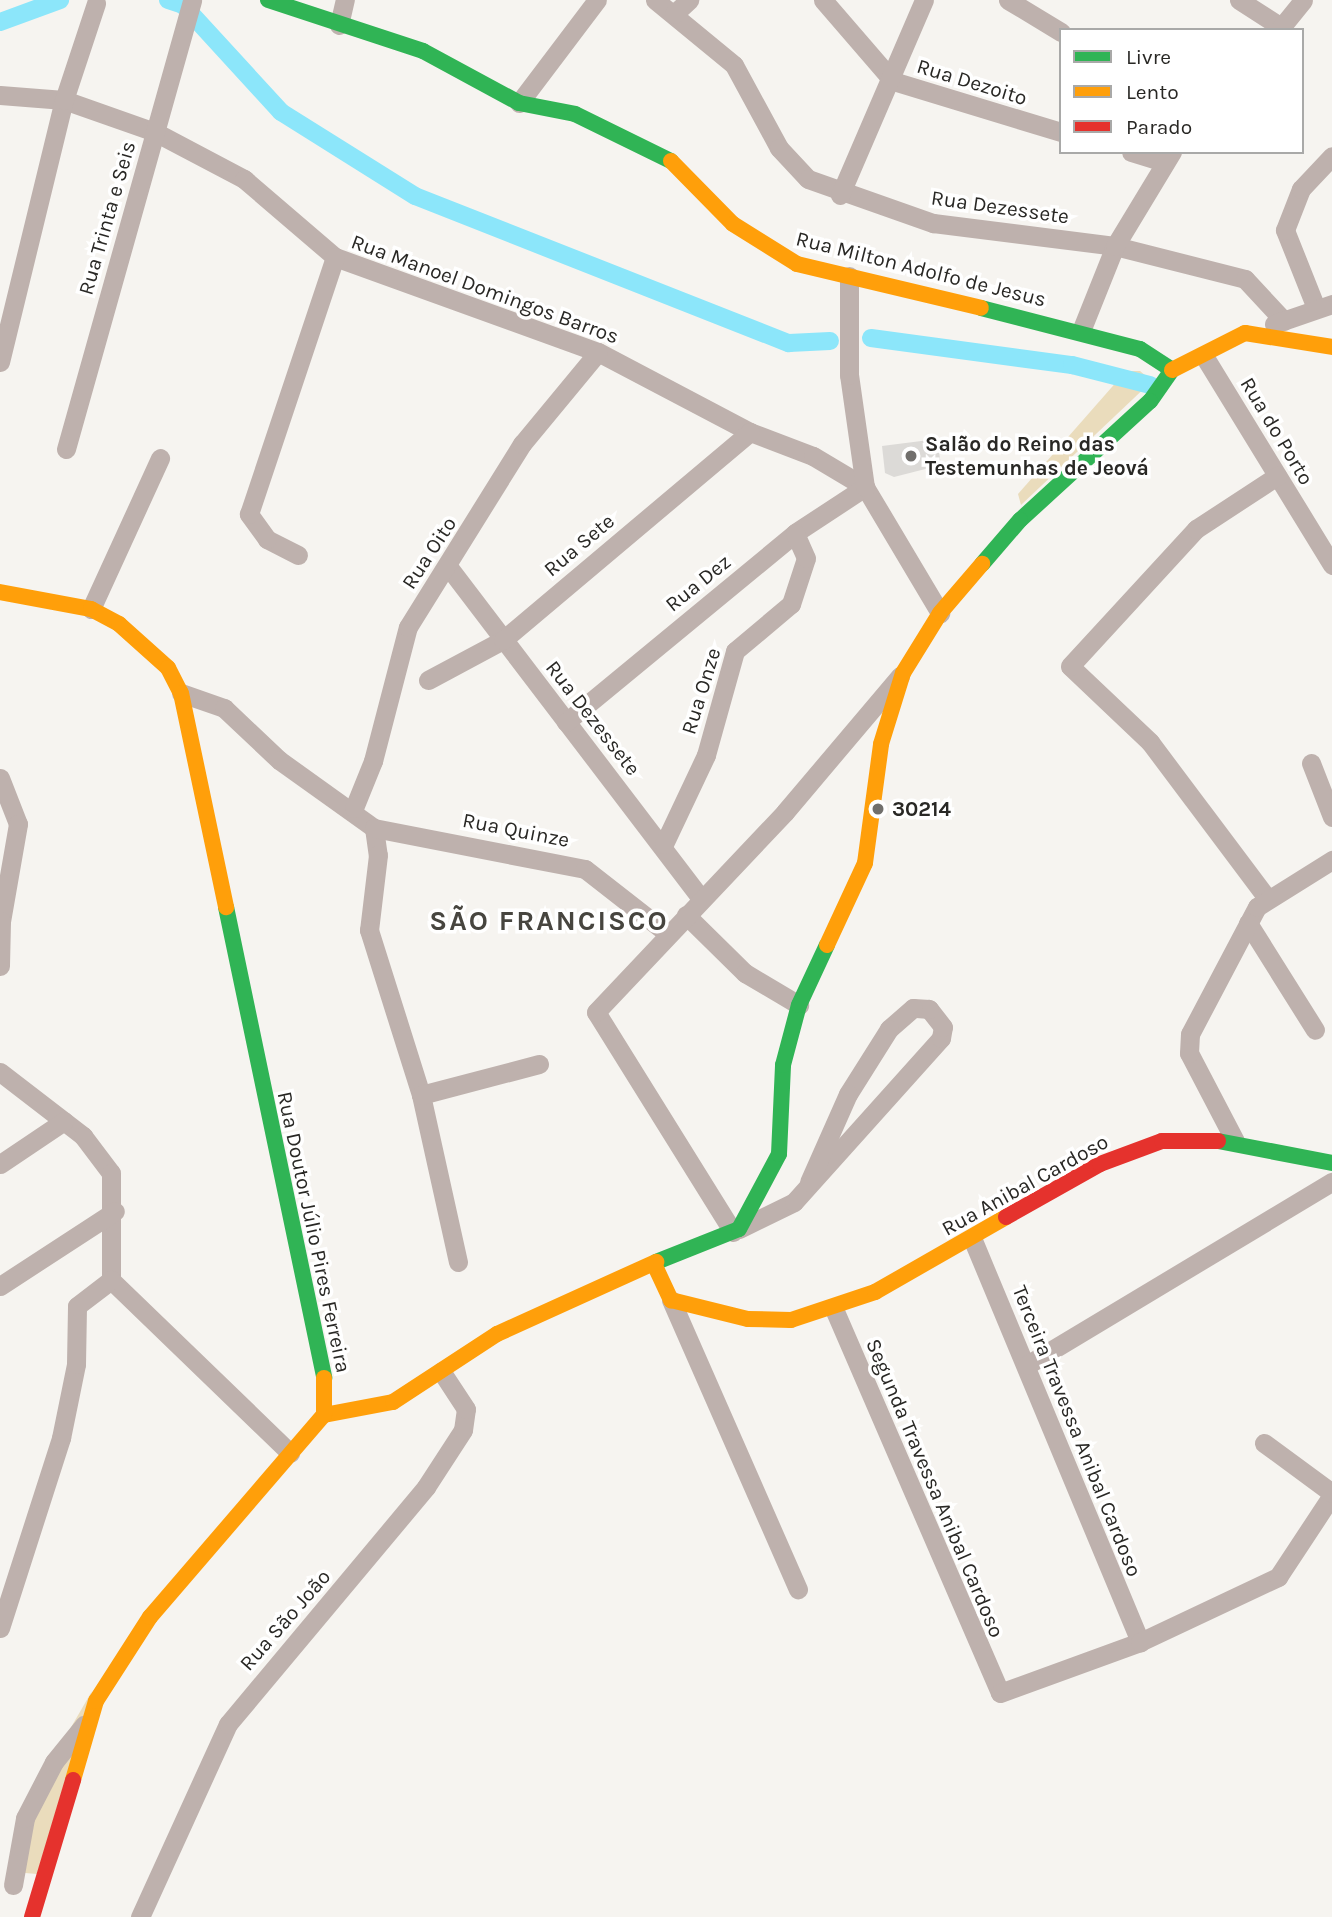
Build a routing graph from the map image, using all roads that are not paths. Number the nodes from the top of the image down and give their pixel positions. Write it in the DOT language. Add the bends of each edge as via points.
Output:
graph roads {
  1 [pos="268,0"];
  2 [pos="345,0"];
  3 [pos="597,0"];
  4 [pos="655,0"];
  5 [pos="689,0"];
  6 [pos="822,0"];
  7 [pos="924,0"];
  8 [pos="1008,0"];
  9 [pos="1239,0"];
  10 [pos="1303,0"];
  11 [pos="96,3"];
  12 [pos="189,8"];
  13 [pos="674,14"];
  14 [pos="338,25"];
  15 [pos="1279,28"];
  16 [pos="1281,28"];
  17 [pos="1059,32"];
  18 [pos="893,81"];
  19 [pos="0,95"];
  20 [pos="64,100"];
  21 [pos="519,103"];
  22 [pos="1059,131"];
  23 [pos="155,132"];
  24 [pos="1145,154"];
  25 [pos="1332,156"];
  26 [pos="1167,157"];
  27 [pos="839,195"];
  28 [pos="1115,246"];
  29 [pos="335,257"];
  30 [pos="849,276"];
  31 [pos="1324,306"];
  32 [pos="1284,321"];
  33 [pos="1082,331"];
  34 [pos="1245,333"];
  35 [pos="1332,348"];
  36 [pos="598,352"];
  37 [pos="1205,356"];
  38 [pos="0,362"];
  39 [pos="1172,370"];
  40 [pos="750,432"];
  41 [pos="66,449"];
  42 [pos="160,458"];
  43 [pos="1277,476"];
  44 [pos="865,487"];
  45 [pos="795,533"];
  46 [pos="298,555"];
  47 [pos="1332,565"];
  48 [pos="450,569"];
  49 [pos="1,593"];
  50 [pos="91,609"];
  51 [pos="940,613"];
  52 [pos="503,640"];
  53 [pos="903,673"];
  54 [pos="428,680"];
  55 [pos="181,693"];
  56 [pos="566,722"];
  57 [pos="1311,763"];
  58 [pos="0,778"];
  59 [pos="354,808"];
  60 [pos="1332,817"];
  61 [pos="374,828"];
  62 [pos="664,844"];
  63 [pos="1332,860"];
  64 [pos="700,897"];
  65 [pos="1266,898"];
  66 [pos="686,915"];
  67 [pos="1248,923"];
  68 [pos="667,933"];
  69 [pos="0,966"];
  70 [pos="799,1005"];
  71 [pos="1314,1030"];
  72 [pos="539,1065"];
  73 [pos="0,1072"];
  74 [pos="421,1094"];
  75 [pos="64,1121"];
  76 [pos="1235,1140"];
  77 [pos="1332,1163"];
  78 [pos="0,1164"];
  79 [pos="809,1182"];
  80 [pos="1332,1182"];
  81 [pos="115,1211"];
  82 [pos="736,1230"];
  83 [pos="972,1238"];
  84 [pos="458,1262"];
  85 [pos="655,1266"];
  86 [pos="111,1280"];
  87 [pos="0,1286"];
  88 [pos="671,1300"];
  89 [pos="834,1309"];
  90 [pos="1027,1365"];
  91 [pos="441,1371"];
  92 [pos="324,1415"];
  93 [pos="1264,1444"];
  94 [pos="290,1453"];
  95 [pos="1332,1494"];
  96 [pos="799,1589"];
  97 [pos="0,1628"];
  98 [pos="1140,1642"];
  99 [pos="87,1721"];
  100 [pos="6,1883"];
  101 [pos="40,1892"];
  102 [pos="32,1917"];
  103 [pos="140,1917"];
  1 -- 14 [label="street, Rua Milton Adolfo de Jesus"];
  2 -- 14 [label="street"];
  3 -- 21 [label="street"];
  4 -- 13 [label="street, Rua Dezessete"];
  5 -- 13 [label="street"];
  6 -- 18 [label="street, Rua Dezoito"];
  7 -- 18 [label="street"];
  8 -- 17 [label="street"];
  9 -- 15 [label="street"];
  10 -- 16 [label="street"];
  11 -- 20 [label="street"];
  12 -- 23 [label="street, Rua Trinta e Seis"];
  13 -- 27 [label="street, Rua Dezessete" via="744,76 792,165"];
  14 -- 21 [label="street, Rua Milton Adolfo de Jesus" via="423,51"];
  18 -- 22 [label="street, Rua Dezoito"];
  18 -- 27 [label="street"];
  19 -- 20 [label="street, Rua Manoel Domingos Barros"];
  20 -- 23 [label="street, Rua Manoel Domingos Barros"];
  20 -- 38 [label="street"];
  21 -- 30 [label="street, Rua Milton Adolfo de Jesus" via="575,114 640,141 671,161 767,250"];
  23 -- 29 [label="street, Rua Manoel Domingos Barros" via="244,179"];
  23 -- 41 [label="street, Rua Trinta e Seis"];
  24 -- 26 [label="street"];
  25 -- 31 [label="street" via="1297,196 1285,230"];
  26 -- 28 [label="street"];
  27 -- 28 [label="street, Rua Dezessete" via="933,223"];
  28 -- 32 [label="street, Rua Dezessete" via="1245,279"];
  28 -- 33 [label="street"];
  29 -- 36 [label="street, Rua Manoel Domingos Barros"];
  29 -- 46 [label="street" via="249,513 267,539"];
  30 -- 33 [label="street, Rua Milton Adolfo de Jesus"];
  30 -- 44 [label="street" via="849,375"];
  31 -- 32 [label="street"];
  32 -- 34 [label="street"];
  33 -- 39 [label="street, Rua Milton Adolfo de Jesus" via="1140,349"];
  34 -- 35 [label="street"];
  34 -- 37 [label="street"];
  36 -- 40 [label="street, Rua Manoel Domingos Barros"];
  36 -- 48 [label="street, Rua Oito" via="522,444"];
  37 -- 39 [label="street"];
  37 -- 43 [label="street, Rua do Porto"];
  39 -- 51 [label="street" via="1161,390 1068,470"];
  40 -- 44 [label="street, Rua Manoel Domingos Barros" via="813,456"];
  40 -- 52 [label="street, Rua Sete"];
  42 -- 50 [label="street"];
  43 -- 47 [label="street, Rua do Porto"];
  43 -- 65 [label="street" via="1196,529 1070,666 1150,742"];
  44 -- 45 [label="street, Rua Dez"];
  44 -- 51 [label="street, Rua Manoel Domingos Barros"];
  45 -- 56 [label="street, Rua Dez"];
  45 -- 62 [label="street, Rua Onze" via="806,558 791,604 735,651 706,755"];
  48 -- 52 [label="street, Rua Dezessete"];
  48 -- 59 [label="street, Rua Oito" via="408,627 373,761"];
  49 -- 50 [label="street, Rua Doutor Júlio Pires Ferreira"];
  50 -- 55 [label="street, Rua Doutor Júlio Pires Ferreira" via="146,645"];
  51 -- 53 [label="street"];
  52 -- 54 [label="street, Rua Sete"];
  52 -- 56 [label="street, Rua Dezessete"];
  53 -- 64 [label="street" via="785,812"];
  53 -- 70 [label="street" via="881,744 865,863"];
  55 -- 59 [label="street" via="220,705 279,760"];
  55 -- 92 [label="street, Rua Doutor Júlio Pires Ferreira" via="326,1387"];
  56 -- 62 [label="street, Rua Dezessete"];
  57 -- 60 [label="street"];
  58 -- 69 [label="street" via="18,824 1,921"];
  59 -- 61 [label="street"];
  61 -- 68 [label="street, Rua Quinze" via="585,869"];
  61 -- 74 [label="street" via="378,855 369,930"];
  62 -- 64 [label="street, Rua Dezessete"];
  63 -- 65 [label="street"];
  64 -- 66 [label="street"];
  65 -- 67 [label="street"];
  66 -- 68 [label="street"];
  66 -- 70 [label="street" via="745,972"];
  67 -- 71 [label="street"];
  67 -- 76 [label="street" via="1188,1044"];
  68 -- 82 [label="street" via="596,1012"];
  70 -- 82 [label="street" via="783,1065 779,1154"];
  72 -- 74 [label="street"];
  73 -- 75 [label="street"];
  74 -- 84 [label="street"];
  75 -- 78 [label="street"];
  75 -- 81 [label="street" via="111,1173"];
  76 -- 77 [label="street, Rua Anibal Cardoso"];
  76 -- 83 [label="street, Rua Anibal Cardoso" via="1194,1136 1128,1154"];
  79 -- 79 [label="street" via="941,1038 943,1027 929,1009 913,1008 889,1029 848,1094"];
  79 -- 82 [label="street" via="783,1210"];
  80 -- 90 [label="street"];
  81 -- 86 [label="street"];
  81 -- 87 [label="street"];
  82 -- 85 [label="street"];
  83 -- 89 [label="street, Rua Anibal Cardoso"];
  83 -- 90 [label="street, Terceira Travessa Anibal Cardoso"];
  85 -- 88 [label="street"];
  85 -- 91 [label="street" via="583,1290"];
  86 -- 94 [label="street"];
  86 -- 97 [label="street" via="77,1306 76,1364 61,1438"];
  88 -- 89 [label="street, Rua Anibal Cardoso" via="769,1322"];
  88 -- 96 [label="street"];
  89 -- 98 [label="street, Segunda Travessa Anibal Cardoso" via="993,1685 1007,1693"];
  90 -- 98 [label="street, Terceira Travessa Anibal Cardoso"];
  91 -- 92 [label="street" via="394,1402"];
  91 -- 103 [label="street, Rua São João" via="466,1409 463,1430 426,1487 229,1724"];
  92 -- 94 [label="street"];
  93 -- 95 [label="street"];
  94 -- 99 [label="street" via="150,1617"];
  95 -- 98 [label="street" via="1278,1577"];
  99 -- 100 [label="street" via="54,1762 25,1818"];
  99 -- 101 [label="street"];
  100 -- 101 [label="street"];
  101 -- 102 [label="street"];
}
